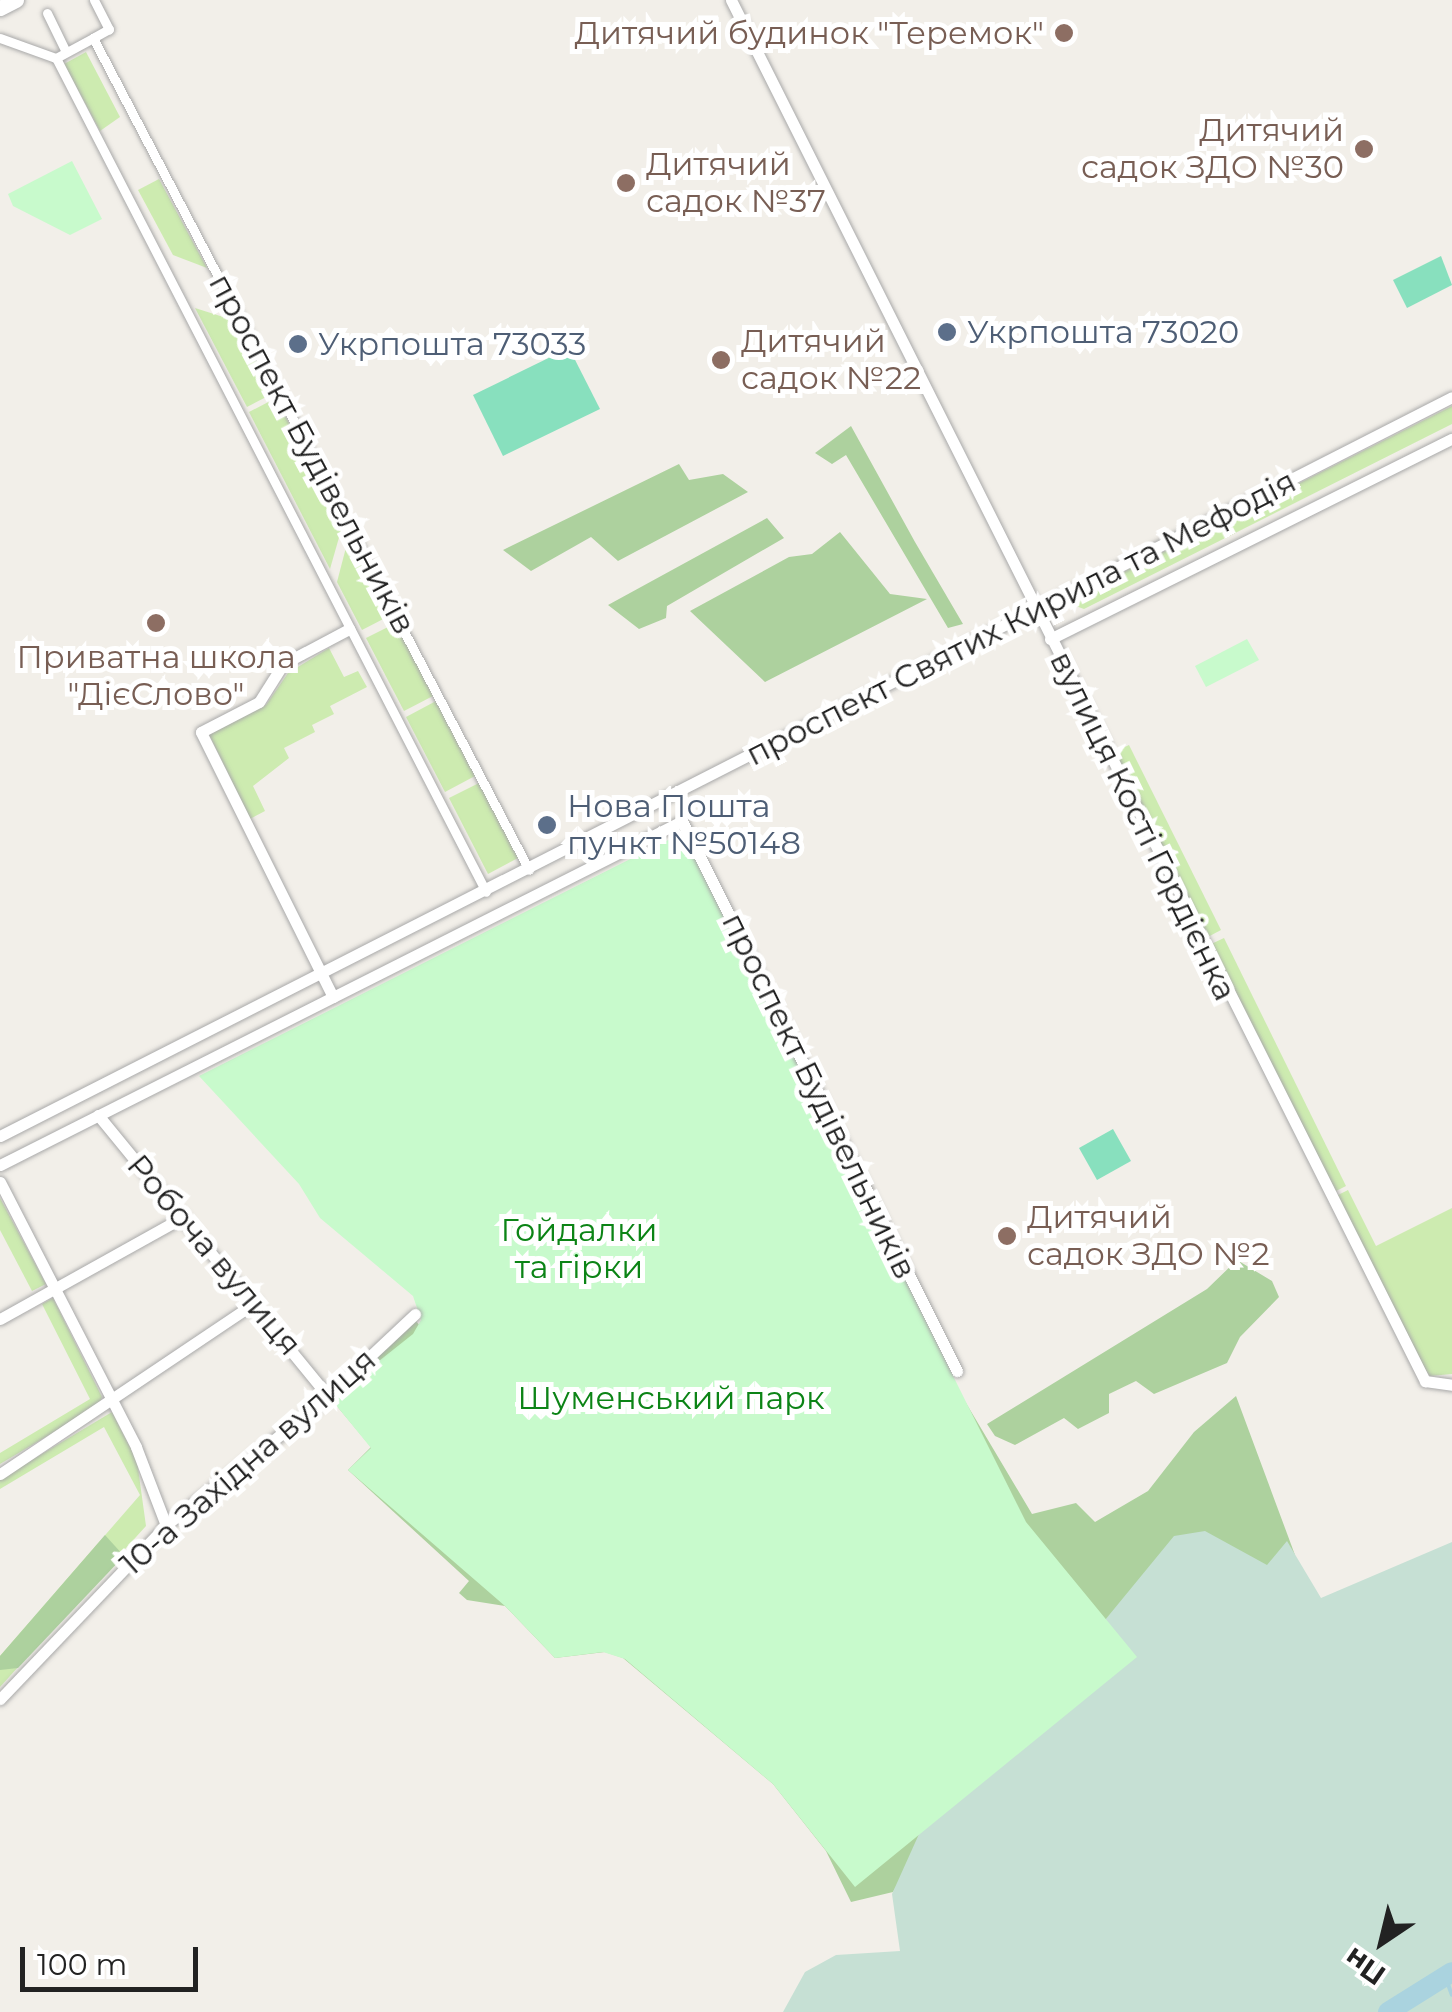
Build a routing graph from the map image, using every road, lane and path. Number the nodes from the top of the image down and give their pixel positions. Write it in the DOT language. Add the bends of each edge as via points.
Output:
graph roads {
  1 [pos="16,0"];
  2 [pos="94,0"];
  3 [pos="731,0"];
  4 [pos="0,8"];
  5 [pos="47,13"];
  6 [pos="0,38"];
  7 [pos="93,38"];
  8 [pos="66,52"];
  9 [pos="56,58"];
  10 [pos="1452,397"];
  11 [pos="1452,438"];
  12 [pos="1035,608"];
  13 [pos="349,629"];
  14 [pos="1050,638"];
  15 [pos="529,870"];
  16 [pos="486,892"];
  17 [pos="322,975"];
  18 [pos="333,997"];
  19 [pos="98,1115"];
  20 [pos="0,1136"];
  21 [pos="0,1165"];
  22 [pos="0,1182"];
  23 [pos="183,1217"];
  24 [pos="54,1288"];
  25 [pos="256,1302"];
  26 [pos="415,1314"];
  27 [pos="0,1319"];
  28 [pos="956,1372"];
  29 [pos="1452,1385"];
  30 [pos="328,1396"];
  31 [pos="110,1400"];
  32 [pos="0,1474"];
  33 [pos="166,1525"];
  34 [pos="0,1699"];
  1 -- 4 [label="street"];
  2 -- 7 [label="street, проспект Будівельників" via="109,29"];
  3 -- 12 [label="street, вулиця Кості Гордієнка"];
  5 -- 8 [label="street"];
  6 -- 9 [label="street"];
  7 -- 8 [label="street"];
  7 -- 15 [label="street, проспект Будівельників"];
  8 -- 9 [label="street"];
  9 -- 13 [label="street, проспект Будівельників"];
  10 -- 12 [label="street, проспект Святих Кирила та Мефодія"];
  11 -- 14 [label="street, проспект Святих Кирила та Мефодія"];
  12 -- 14 [label="street, вулиця Кості Гордієнка"];
  12 -- 15 [label="street, проспект Святих Кирила та Мефодія"];
  13 -- 16 [label="street, проспект Будівельників"];
  13 -- 17 [label="street" via="283,664 259,702 201,732"];
  14 -- 29 [label="street, вулиця Кості Гордієнка" via="1425,1381"];
  15 -- 16 [label="street, проспект Святих Кирила та Мефодія"];
  16 -- 17 [label="street, проспект Святих Кирила та Мефодія"];
  17 -- 18 [label="street"];
  17 -- 20 [label="street, проспект Святих Кирила та Мефодія"];
  18 -- 19 [label="street"];
  18 -- 28 [label="street, проспект Будівельників" via="682,821"];
  19 -- 21 [label="street"];
  19 -- 23 [label="street, Робоча вулиця"];
  22 -- 24 [label="street"];
  23 -- 24 [label="street"];
  23 -- 25 [label="street, Робоча вулиця"];
  24 -- 27 [label="street"];
  24 -- 31 [label="street"];
  25 -- 30 [label="street, Робоча вулиця"];
  25 -- 31 [label="street"];
  26 -- 30 [label="street, 10-а Західна вулиця"];
  30 -- 33 [label="street, 10-а Західна вулиця"];
  31 -- 32 [label="street"];
  31 -- 33 [label="street"];
  33 -- 34 [label="street, 10-а Західна вулиця"];
}
